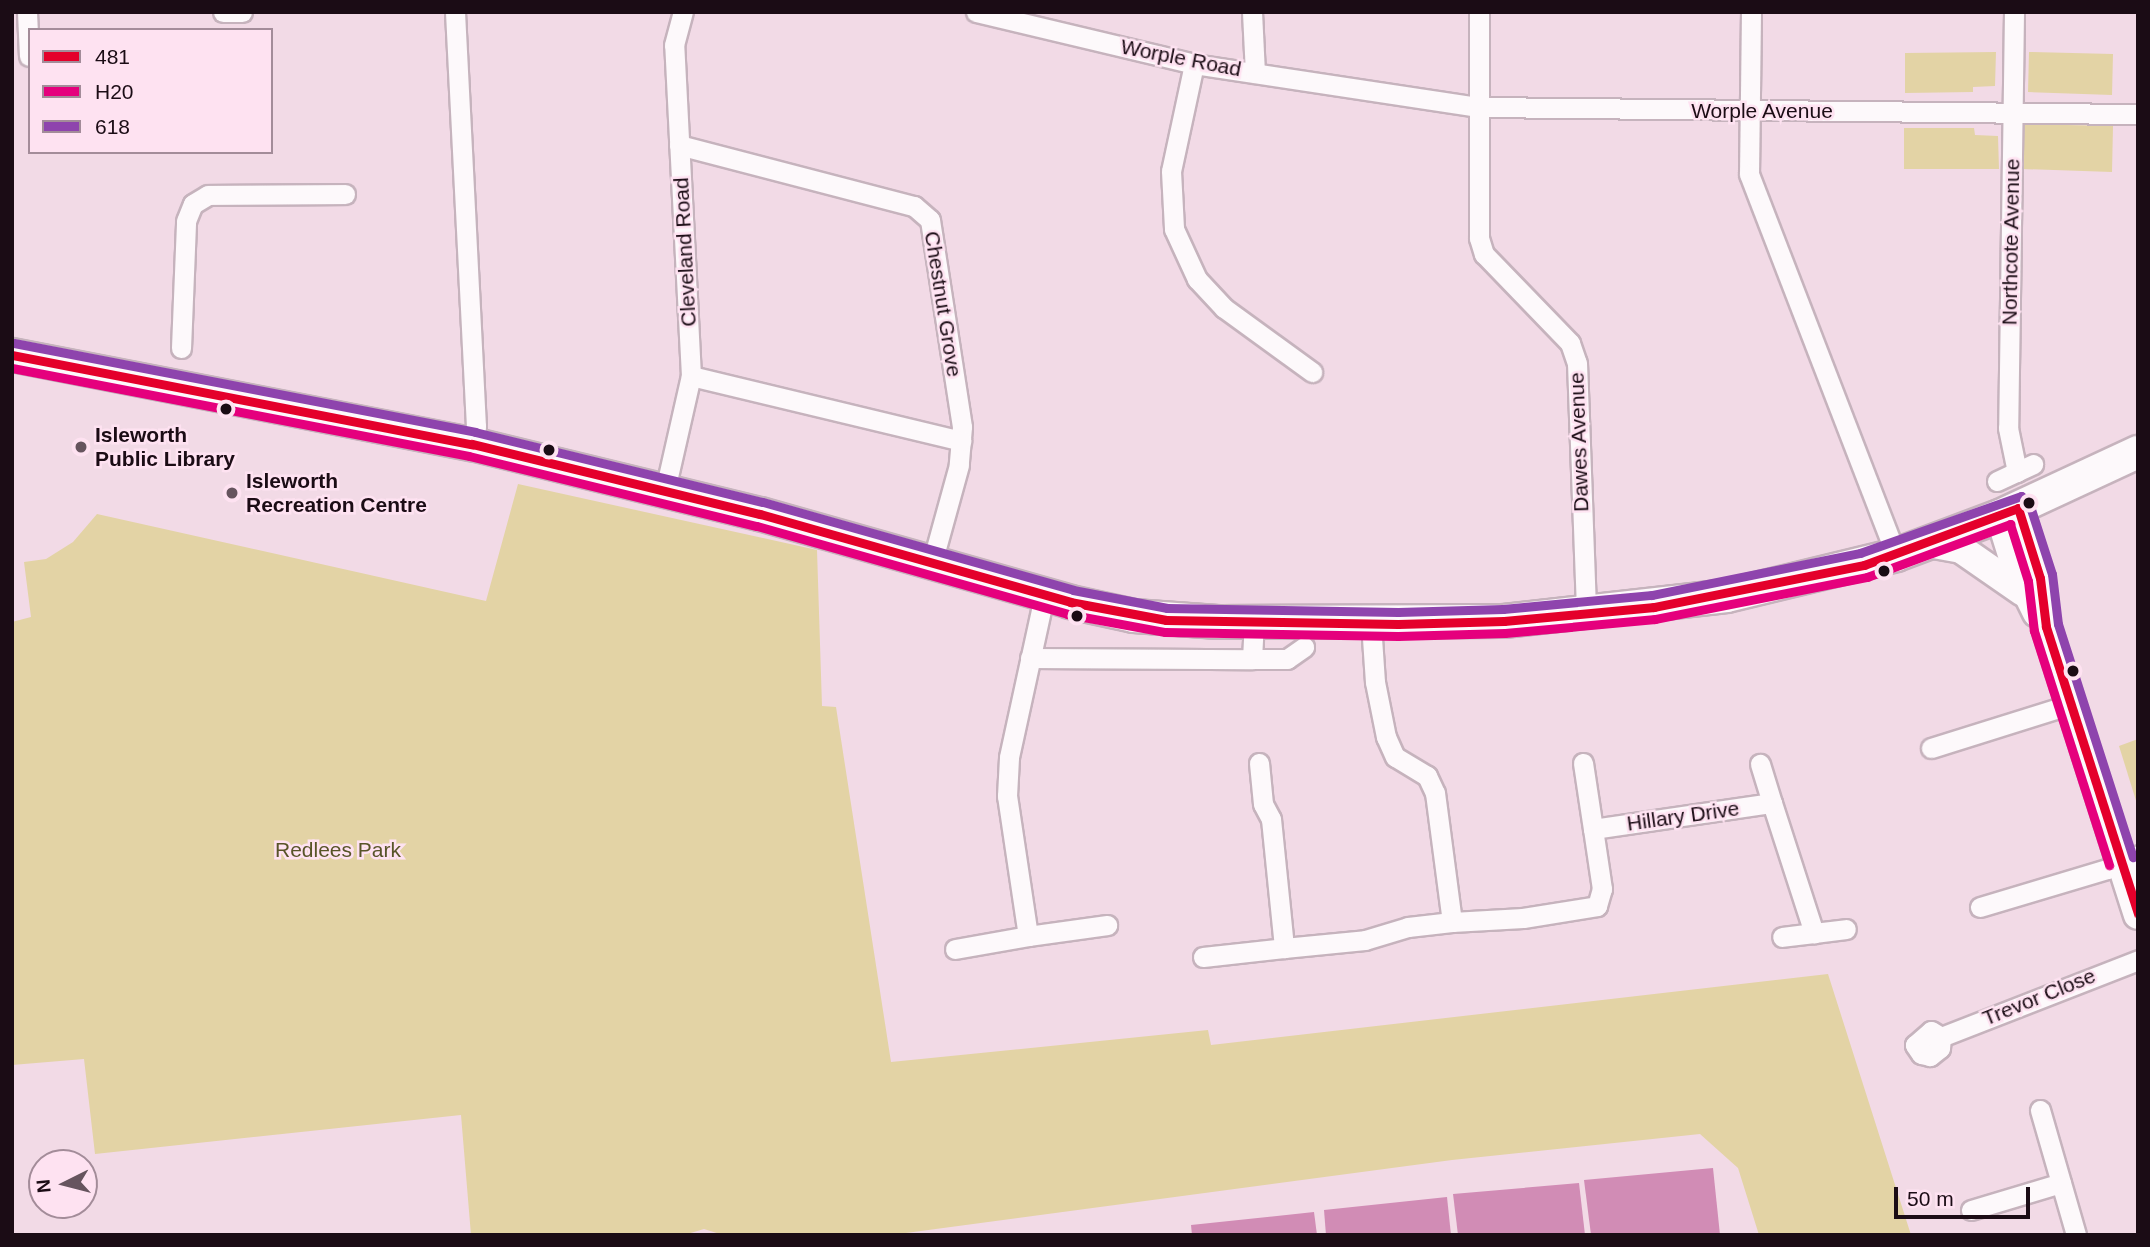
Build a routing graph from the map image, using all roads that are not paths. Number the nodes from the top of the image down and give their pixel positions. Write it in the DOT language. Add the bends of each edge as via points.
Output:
graph roads {
  1 [pos="27,12"];
  2 [pos="223,12"];
  3 [pos="242,12"];
  4 [pos="455,12"];
  5 [pos="683,12"];
  6 [pos="976,12"];
  7 [pos="1252,12"];
  8 [pos="1479,12"];
  9 [pos="1751,12"];
  10 [pos="2014,12"];
  11 [pos="28,34"];
  12 [pos="1194,64"];
  13 [pos="1255,73"];
  14 [pos="1387,95"];
  15 [pos="1478,107"];
  16 [pos="1749,111"];
  17 [pos="2012,113"];
  18 [pos="2138,114"];
  19 [pos="679,145"];
  20 [pos="345,194"];
  21 [pos="181,348"];
  22 [pos="12,355"];
  23 [pos="1312,372"];
  24 [pos="691,376"];
  25 [pos="961,442"];
  26 [pos="471,444"];
  27 [pos="2138,452"];
  28 [pos="1997,481"];
  29 [pos="665,490"];
  30 [pos="2009,512"];
  31 [pos="1928,543"];
  32 [pos="1896,555"];
  33 [pos="932,563"];
  34 [pos="2025,594"];
  35 [pos="1044,596"];
  36 [pos="1586,614"];
  37 [pos="1254,623"];
  38 [pos="1371,624"];
  39 [pos="2046,627"];
  40 [pos="1304,647"];
  41 [pos="1030,658"];
  42 [pos="1252,659"];
  43 [pos="2071,704"];
  44 [pos="1931,748"];
  45 [pos="1259,763"];
  46 [pos="1583,763"];
  47 [pos="1760,764"];
  48 [pos="1772,803"];
  49 [pos="1593,829"];
  50 [pos="2129,858"];
  51 [pos="1980,907"];
  52 [pos="2138,915"];
  53 [pos="1452,922"];
  54 [pos="1107,925"];
  55 [pos="1846,929"];
  56 [pos="1814,933"];
  57 [pos="1028,936"];
  58 [pos="1782,937"];
  59 [pos="1284,948"];
  60 [pos="955,949"];
  61 [pos="1203,957"];
  62 [pos="2138,960"];
  63 [pos="1941,1037"];
  64 [pos="2039,1110"];
  65 [pos="2061,1182"];
  66 [pos="1971,1210"];
  67 [pos="2076,1235"];
  1 -- 11 [label="street"];
  2 -- 3 [label="street"];
  4 -- 26 [label="street" via="476,426"];
  5 -- 19 [label="street, Cleveland Road" via="674,45"];
  6 -- 12 [label="street, Worple Road"];
  7 -- 13 [label="street"];
  8 -- 15 [label="street, Dawes Avenue"];
  9 -- 16 [label="street"];
  10 -- 17 [label="street, Northcote Avenue"];
  12 -- 13 [label="street, Worple Road"];
  12 -- 23 [label="street" via="1171,171 1174,229 1197,279 1224,308"];
  13 -- 14 [label="street, Worple Road"];
  14 -- 15 [label="street, Worple Avenue"];
  15 -- 16 [label="street, Worple Avenue"];
  15 -- 36 [label="street, Dawes Avenue" via="1479,238 1484,254 1570,343 1577,363"];
  16 -- 17 [label="street, Worple Avenue"];
  16 -- 32 [label="street" via="1749,174"];
  17 -- 18 [label="street, Worple Avenue"];
  17 -- 28 [label="street, Northcote Avenue" via="2008,428 2025,468"];
  19 -- 24 [label="street, Cleveland Road"];
  19 -- 25 [label="street, Chestnut Grove" via="914,206 930,220"];
  20 -- 21 [label="street" via="208,195 193,204 186,221"];
  22 -- 26 [label="main road"];
  24 -- 25 [label="street"];
  24 -- 29 [label="street, Cleveland Road"];
  25 -- 33 [label="street, Chestnut Grove"];
  26 -- 29 [label="main road"];
  27 -- 30 [label="main road"];
  29 -- 33 [label="main road"];
  30 -- 31 [label="main road"];
  30 -- 34 [label="street"];
  30 -- 39 [label="street" via="2040,578"];
  31 -- 32 [label="main road"];
  31 -- 34 [label="street" via="1961,549"];
  32 -- 36 [label="main road" via="1727,596"];
  33 -- 35 [label="main road"];
  34 -- 39 [label="street"];
  35 -- 37 [label="main road" via="1161,619"];
  35 -- 41 [label="street"];
  36 -- 38 [label="main road"];
  37 -- 38 [label="main road"];
  37 -- 42 [label="street"];
  38 -- 53 [label="street" via="1374,681 1387,737 1395,757 1427,776 1436,793"];
  39 -- 43 [label="street"];
  40 -- 42 [label="street" via="1287,659"];
  41 -- 42 [label="street"];
  41 -- 57 [label="street" via="1009,757 1007,796"];
  43 -- 44 [label="street"];
  43 -- 50 [label="street"];
  45 -- 59 [label="street" via="1264,804 1271,819"];
  46 -- 49 [label="street"];
  47 -- 48 [label="street, Hillary Drive"];
  48 -- 49 [label="street, Hillary Drive"];
  48 -- 56 [label="street, Hillary Drive"];
  49 -- 53 [label="street" via="1602,889 1597,906 1523,918"];
  50 -- 51 [label="street"];
  50 -- 52 [label="street"];
  53 -- 59 [label="street" via="1408,927 1365,940"];
  54 -- 57 [label="street"];
  55 -- 56 [label="street"];
  56 -- 58 [label="street"];
  57 -- 60 [label="street"];
  59 -- 61 [label="street"];
  62 -- 63 [label="street, Trevor Close"];
  64 -- 65 [label="street"];
  65 -- 66 [label="street"];
  65 -- 67 [label="street"];
}
